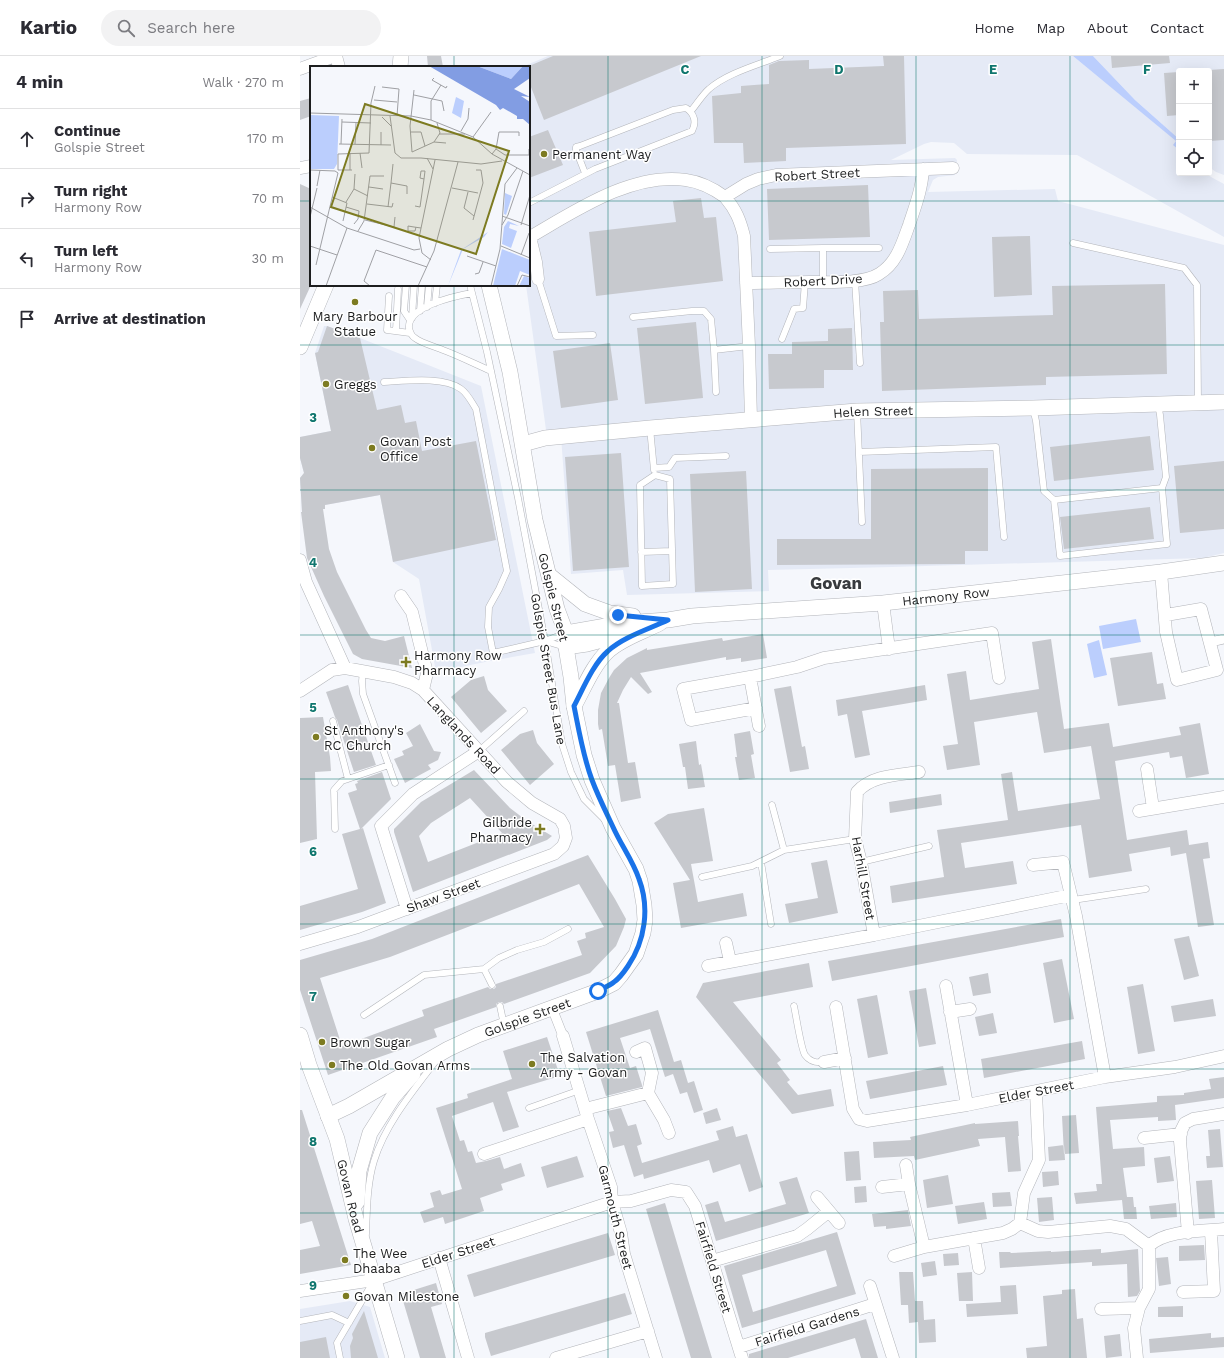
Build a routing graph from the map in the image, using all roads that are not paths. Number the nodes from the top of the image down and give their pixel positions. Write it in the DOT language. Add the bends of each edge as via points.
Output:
graph roads {
  1 [pos="335,56"];
  2 [pos="401,56"];
  3 [pos="780,56"];
  4 [pos="340,66"];
  5 [pos="400,66"];
  6 [pos="300,69"];
  7 [pos="691,111"];
  8 [pos="310,166"];
  9 [pos="300,168"];
  10 [pos="952,168"];
  11 [pos="923,169"];
  12 [pos="585,173"];
  13 [pos="725,197"];
  14 [pos="530,202"];
  15 [pos="530,235"];
  16 [pos="1073,243"];
  17 [pos="823,248"];
  18 [pos="879,248"];
  19 [pos="770,249"];
  20 [pos="538,279"];
  21 [pos="855,280"];
  22 [pos="805,282"];
  23 [pos="823,282"];
  24 [pos="746,283"];
  25 [pos="326,286"];
  26 [pos="406,286"];
  27 [pos="414,286"];
  28 [pos="422,286"];
  29 [pos="429,286"];
  30 [pos="437,286"];
  31 [pos="470,286"];
  32 [pos="489,286"];
  33 [pos="398,289"];
  34 [pos="472,293"];
  35 [pos="389,296"];
  36 [pos="435,303"];
  37 [pos="427,307"];
  38 [pos="420,311"];
  39 [pos="632,317"];
  40 [pos="411,319"];
  41 [pos="396,331"];
  42 [pos="410,333"];
  43 [pos="593,335"];
  44 [pos="782,339"];
  45 [pos="749,346"];
  46 [pos="300,347"];
  47 [pos="714,350"];
  48 [pos="860,363"];
  49 [pos="491,371"];
  50 [pos="384,382"];
  51 [pos="716,392"];
  52 [pos="1224,402"];
  53 [pos="1198,403"];
  54 [pos="1158,404"];
  55 [pos="1033,408"];
  56 [pos="857,411"];
  57 [pos="751,419"];
  58 [pos="650,428"];
  59 [pos="523,444"];
  60 [pos="859,452"];
  61 [pos="726,456"];
  62 [pos="654,468"];
  63 [pos="655,475"];
  64 [pos="1162,488"];
  65 [pos="1054,500"];
  66 [pos="862,522"];
  67 [pos="1004,537"];
  68 [pos="672,551"];
  69 [pos="642,552"];
  70 [pos="300,560"];
  71 [pos="1224,563"];
  72 [pos="1162,572"];
  73 [pos="549,575"];
  74 [pos="401,596"];
  75 [pos="883,604"];
  76 [pos="1166,615"];
  77 [pos="668,620"];
  78 [pos="1224,639"];
  79 [pos="566,640"];
  80 [pos="545,642"];
  81 [pos="1211,642"];
  82 [pos="889,649"];
  83 [pos="345,668"];
  84 [pos="363,671"];
  85 [pos="750,677"];
  86 [pos="999,678"];
  87 [pos="423,690"];
  88 [pos="300,691"];
  89 [pos="574,706"];
  90 [pos="756,708"];
  91 [pos="524,711"];
  92 [pos="333,721"];
  93 [pos="759,726"];
  94 [pos="479,751"];
  95 [pos="389,765"];
  96 [pos="1147,769"];
  97 [pos="919,772"];
  98 [pos="348,779"];
  99 [pos="395,783"];
  100 [pos="1224,797"];
  101 [pos="772,805"];
  102 [pos="1153,808"];
  103 [pos="1139,811"];
  104 [pos="564,826"];
  105 [pos="613,828"];
  106 [pos="335,829"];
  107 [pos="855,838"];
  108 [pos="929,846"];
  109 [pos="784,850"];
  110 [pos="761,862"];
  111 [pos="861,862"];
  112 [pos="1033,865"];
  113 [pos="702,877"];
  114 [pos="1146,889"];
  115 [pos="1072,898"];
  116 [pos="407,909"];
  117 [pos="771,924"];
  118 [pos="568,929"];
  119 [pos="874,935"];
  120 [pos="300,944"];
  121 [pos="726,944"];
  122 [pos="730,961"];
  123 [pos="708,966"];
  124 [pos="484,969"];
  125 [pos="492,986"];
  126 [pos="946,986"];
  127 [pos="500,1006"];
  128 [pos="794,1006"];
  129 [pos="836,1007"];
  130 [pos="552,1008"];
  131 [pos="970,1008"];
  132 [pos="950,1012"];
  133 [pos="364,1015"];
  134 [pos="504,1025"];
  135 [pos="300,1035"];
  136 [pos="562,1036"];
  137 [pos="636,1052"];
  138 [pos="442,1053"];
  139 [pos="1224,1056"];
  140 [pos="845,1058"];
  141 [pos="824,1062"];
  142 [pos="305,1066"];
  143 [pos="418,1067"];
  144 [pos="1105,1077"];
  145 [pos="580,1090"];
  146 [pos="1036,1092"];
  147 [pos="648,1093"];
  148 [pos="967,1105"];
  149 [pos="529,1108"];
  150 [pos="587,1114"];
  151 [pos="1224,1114"];
  152 [pos="328,1116"];
  153 [pos="669,1134"];
  154 [pos="1181,1134"];
  155 [pos="1144,1138"];
  156 [pos="484,1154"];
  157 [pos="906,1166"];
  158 [pos="909,1184"];
  159 [pos="882,1187"];
  160 [pos="671,1190"];
  161 [pos="817,1197"];
  162 [pos="612,1202"];
  163 [pos="828,1212"];
  164 [pos="356,1219"];
  165 [pos="839,1223"];
  166 [pos="1020,1223"];
  167 [pos="1224,1230"];
  168 [pos="1210,1231"];
  169 [pos="1188,1233"];
  170 [pos="974,1238"];
  171 [pos="1149,1246"];
  172 [pos="924,1247"];
  173 [pos="366,1253"];
  174 [pos="894,1256"];
  175 [pos="439,1258"];
  176 [pos="712,1261"];
  177 [pos="979,1268"];
  178 [pos="374,1280"];
  179 [pos="870,1286"];
  180 [pos="1219,1290"];
  181 [pos="300,1291"];
  182 [pos="1183,1292"];
  183 [pos="875,1304"];
  184 [pos="1139,1308"];
  185 [pos="1101,1309"];
  186 [pos="300,1321"];
  187 [pos="349,1323"];
  188 [pos="648,1331"];
  189 [pos="740,1352"];
  190 [pos="340,1358"];
  191 [pos="397,1358"];
  192 [pos="468,1358"];
  193 [pos="556,1358"];
  194 [pos="656,1358"];
  195 [pos="893,1358"];
  196 [pos="1137,1358"];
  1 -- 4 [label="street"];
  1 -- 6 [label="street"];
  2 -- 5 [label="street"];
  3 -- 7 [label="lane" via="715,85"];
  7 -- 12 [label="lane" via="694,118 692,131"];
  7 -- 12 [label="lane" via="686,108 673,110 576,148"];
  8 -- 9 [label="street"];
  10 -- 11 [label="street, Robert Street"];
  11 -- 13 [label="street, Robert Street" via="776,175 758,179"];
  11 -- 21 [label="street, Robert Drive" via="920,193 896,258 872,278"];
  12 -- 14 [label="lane"];
  13 -- 15 [label="street" via="712,188 687,180 641,183 628,186"];
  13 -- 24 [label="street" via="742,226 746,253"];
  15 -- 20 [label="street"];
  16 -- 53 [label="lane" via="1184,268 1197,285"];
  17 -- 18 [label="lane"];
  17 -- 19 [label="lane"];
  17 -- 23 [label="lane"];
  20 -- 43 [label="lane" via="556,336"];
  21 -- 23 [label="street, Robert Drive"];
  21 -- 48 [label="lane"];
  22 -- 23 [label="street, Robert Drive"];
  22 -- 24 [label="street, Robert Drive"];
  22 -- 44 [label="lane" via="803,308 794,309"];
  24 -- 45 [label="street"];
  25 -- 46 [label="street"];
  26 -- 40 [label="lane" via="404,311"];
  27 -- 40 [label="lane"];
  28 -- 38 [label="lane"];
  29 -- 37 [label="lane"];
  30 -- 36 [label="lane"];
  31 -- 34 [label="lane, Golspie Street Bus Lane"];
  32 -- 59 [label="street, Golspie Street" via="510,372"];
  33 -- 41 [label="lane"];
  34 -- 36 [label="lane" via="453,296"];
  34 -- 49 [label="lane, Golspie Street Bus Lane"];
  35 -- 41 [label="lane" via="387,330"];
  36 -- 37 [label="lane"];
  37 -- 38 [label="lane"];
  38 -- 40 [label="lane"];
  39 -- 47 [label="lane" via="704,311 711,319"];
  40 -- 42 [label="lane"];
  41 -- 42 [label="lane"];
  42 -- 49 [label="lane" via="416,340"];
  45 -- 47 [label="lane"];
  45 -- 57 [label="street"];
  47 -- 51 [label="lane"];
  49 -- 80 [label="lane, Golspie Street Bus Lane"];
  50 -- 80 [label="lane" via="420,380 451,383 468,396 476,410 507,571 489,607 488,627 493,652"];
  52 -- 53 [label="street, Helen Street"];
  53 -- 54 [label="street, Helen Street"];
  54 -- 55 [label="street, Helen Street"];
  54 -- 64 [label="lane" via="1166,477"];
  55 -- 56 [label="street, Helen Street"];
  55 -- 65 [label="lane" via="1044,491"];
  56 -- 57 [label="street, Helen Street"];
  56 -- 60 [label="lane"];
  57 -- 58 [label="street, Helen Street"];
  58 -- 59 [label="street, Helen Street" via="545,438"];
  58 -- 62 [label="lane"];
  59 -- 73 [label="street, Golspie Street" via="535,520"];
  60 -- 66 [label="lane"];
  60 -- 67 [label="lane" via="996,447"];
  61 -- 62 [label="lane" via="675,458 669,467"];
  62 -- 63 [label="lane"];
  63 -- 68 [label="lane" via="670,479"];
  63 -- 69 [label="lane" via="640,485"];
  64 -- 65 [label="lane"];
  64 -- 65 [label="lane" via="1166,544 1060,556"];
  68 -- 69 [label="lane"];
  68 -- 69 [label="lane" via="673,584 642,586"];
  70 -- 83 [label="street" via="306,582"];
  71 -- 72 [label="street, Harmony Row"];
  72 -- 75 [label="street, Harmony Row"];
  72 -- 76 [label="street"];
  73 -- 77 [label="street, Harmony Row" via="585,604 600,610 618,615"];
  73 -- 79 [label="street, Golspie Street"];
  74 -- 87 [label="street, Langlands Road" via="412,612 427,674"];
  75 -- 77 [label="street, Harmony Row" via="692,616"];
  75 -- 82 [label="street"];
  76 -- 81 [label="street" via="1202,609"];
  76 -- 81 [label="street" via="1166,632 1177,680 1218,670"];
  77 -- 79 [label="street, Harmony Row" via="623,622"];
  77 -- 89 [label="street, Harmony Row" via="621,642 607,652 596,666"];
  78 -- 81 [label="street"];
  79 -- 80 [label="lane"];
  79 -- 80 [label="lane"];
  79 -- 89 [label="street, Golspie Street"];
  80 -- 105 [label="lane, Golspie Street Bus Lane" via="562,744 571,772 584,799"];
  82 -- 85 [label="street" via="824,658 797,667"];
  82 -- 86 [label="street" via="992,633"];
  83 -- 84 [label="street"];
  83 -- 88 [label="street" via="332,670"];
  84 -- 87 [label="street" via="394,677"];
  84 -- 95 [label="lane" via="363,694"];
  85 -- 90 [label="street"];
  85 -- 90 [label="street" via="683,689 691,720"];
  87 -- 94 [label="street, Langlands Road"];
  89 -- 105 [label="street, Golspie Street" via="584,755"];
  90 -- 93 [label="street"];
  91 -- 94 [label="lane"];
  92 -- 98 [label="lane"];
  94 -- 104 [label="street, Langlands Road" via="507,782 532,803 560,819"];
  94 -- 116 [label="street" via="412,794 381,826"];
  95 -- 98 [label="lane"];
  95 -- 99 [label="lane"];
  96 -- 102 [label="street"];
  97 -- 107 [label="street, Harhill Street" via="872,780 862,786 857,792"];
  98 -- 106 [label="lane" via="342,781 334,790"];
  100 -- 102 [label="street"];
  101 -- 109 [label="lane"];
  102 -- 103 [label="street"];
  104 -- 116 [label="street, Shaw Street" via="566,838 563,846 554,854"];
  105 -- 130 [label="street, Golspie Street" via="640,880 645,920 636,954 614,983"];
  107 -- 109 [label="lane"];
  107 -- 111 [label="street, Harhill Street"];
  108 -- 111 [label="lane"];
  109 -- 110 [label="lane"];
  110 -- 113 [label="lane"];
  110 -- 117 [label="lane"];
  111 -- 119 [label="street, Harhill Street"];
  112 -- 115 [label="street" via="1063,862"];
  114 -- 115 [label="lane"];
  115 -- 119 [label="street, Harhill Street"];
  115 -- 144 [label="street"];
  116 -- 120 [label="street, Shaw Street"];
  118 -- 124 [label="lane" via="544,942 499,958"];
  119 -- 122 [label="street, Harhill Street"];
  121 -- 122 [label="street"];
  122 -- 123 [label="street, Harhill Street"];
  124 -- 125 [label="lane"];
  124 -- 133 [label="lane" via="424,975"];
  126 -- 132 [label="street"];
  127 -- 134 [label="lane"];
  128 -- 141 [label="lane" via="804,1054 817,1063"];
  129 -- 140 [label="street"];
  130 -- 134 [label="street, Golspie Street"];
  130 -- 136 [label="street, Garmouth Street"];
  131 -- 132 [label="street"];
  132 -- 148 [label="street"];
  134 -- 138 [label="street, Golspie Street"];
  135 -- 142 [label="street, Govan Road"];
  136 -- 145 [label="street, Garmouth Street"];
  137 -- 147 [label="street" via="645,1048 652,1073"];
  138 -- 143 [label="street, Golspie Street"];
  138 -- 173 [label="lane" via="408,1098 384,1136 374,1161 367,1206"];
  139 -- 144 [label="street, Elder Street" via="1175,1067"];
  140 -- 141 [label="street"];
  140 -- 148 [label="street, Elder Street" via="853,1109 859,1119 867,1121"];
  142 -- 152 [label="street, Govan Road"];
  143 -- 152 [label="street, Golspie Street"];
  143 -- 164 [label="street" via="393,1097 370,1133 359,1171"];
  144 -- 146 [label="street, Elder Street"];
  145 -- 149 [label="lane"];
  145 -- 150 [label="street, Garmouth Street"];
  146 -- 148 [label="street, Elder Street"];
  146 -- 166 [label="street" via="1039,1160 1024,1193"];
  147 -- 150 [label="street"];
  147 -- 153 [label="street"];
  150 -- 156 [label="street"];
  150 -- 162 [label="street, Garmouth Street" via="611,1187"];
  151 -- 154 [label="street" via="1184,1123"];
  152 -- 164 [label="street, Govan Road" via="338,1139"];
  154 -- 155 [label="street"];
  154 -- 169 [label="street"];
  157 -- 158 [label="street"];
  158 -- 159 [label="street"];
  158 -- 172 [label="street"];
  160 -- 162 [label="street, Elder Street" via="631,1201"];
  160 -- 176 [label="street, Fairfield Street" via="686,1192 693,1202"];
  161 -- 163 [label="street"];
  162 -- 175 [label="street, Elder Street"];
  162 -- 188 [label="street, Garmouth Street" via="621,1232 624,1254"];
  163 -- 165 [label="street"];
  163 -- 176 [label="street" via="797,1236"];
  164 -- 173 [label="street, Govan Road"];
  166 -- 170 [label="street" via="1003,1233"];
  166 -- 171 [label="street" via="1038,1231 1048,1232 1110,1226 1126,1229"];
  167 -- 168 [label="street"];
  168 -- 169 [label="street"];
  168 -- 180 [label="street"];
  169 -- 171 [label="street" via="1163,1237"];
  170 -- 172 [label="street"];
  170 -- 177 [label="street"];
  171 -- 184 [label="street" via="1149,1289"];
  172 -- 174 [label="street"];
  173 -- 178 [label="street, Govan Road"];
  175 -- 178 [label="street, Elder Street"];
  175 -- 192 [label="street"];
  176 -- 189 [label="street, Fairfield Street"];
  178 -- 181 [label="street, Elder Street"];
  178 -- 187 [label="lane"];
  178 -- 191 [label="street, Govan Road"];
  179 -- 183 [label="street, Fairfield Gardens"];
  180 -- 182 [label="street"];
  183 -- 189 [label="street, Fairfield Gardens"];
  183 -- 195 [label="street, Fairfield Gardens"];
  184 -- 185 [label="street"];
  184 -- 196 [label="street" via="1134,1328"];
  186 -- 187 [label="lane" via="332,1315"];
  187 -- 190 [label="lane" via="337,1343"];
  188 -- 193 [label="street"];
  188 -- 194 [label="street, Garmouth Street"];
}
